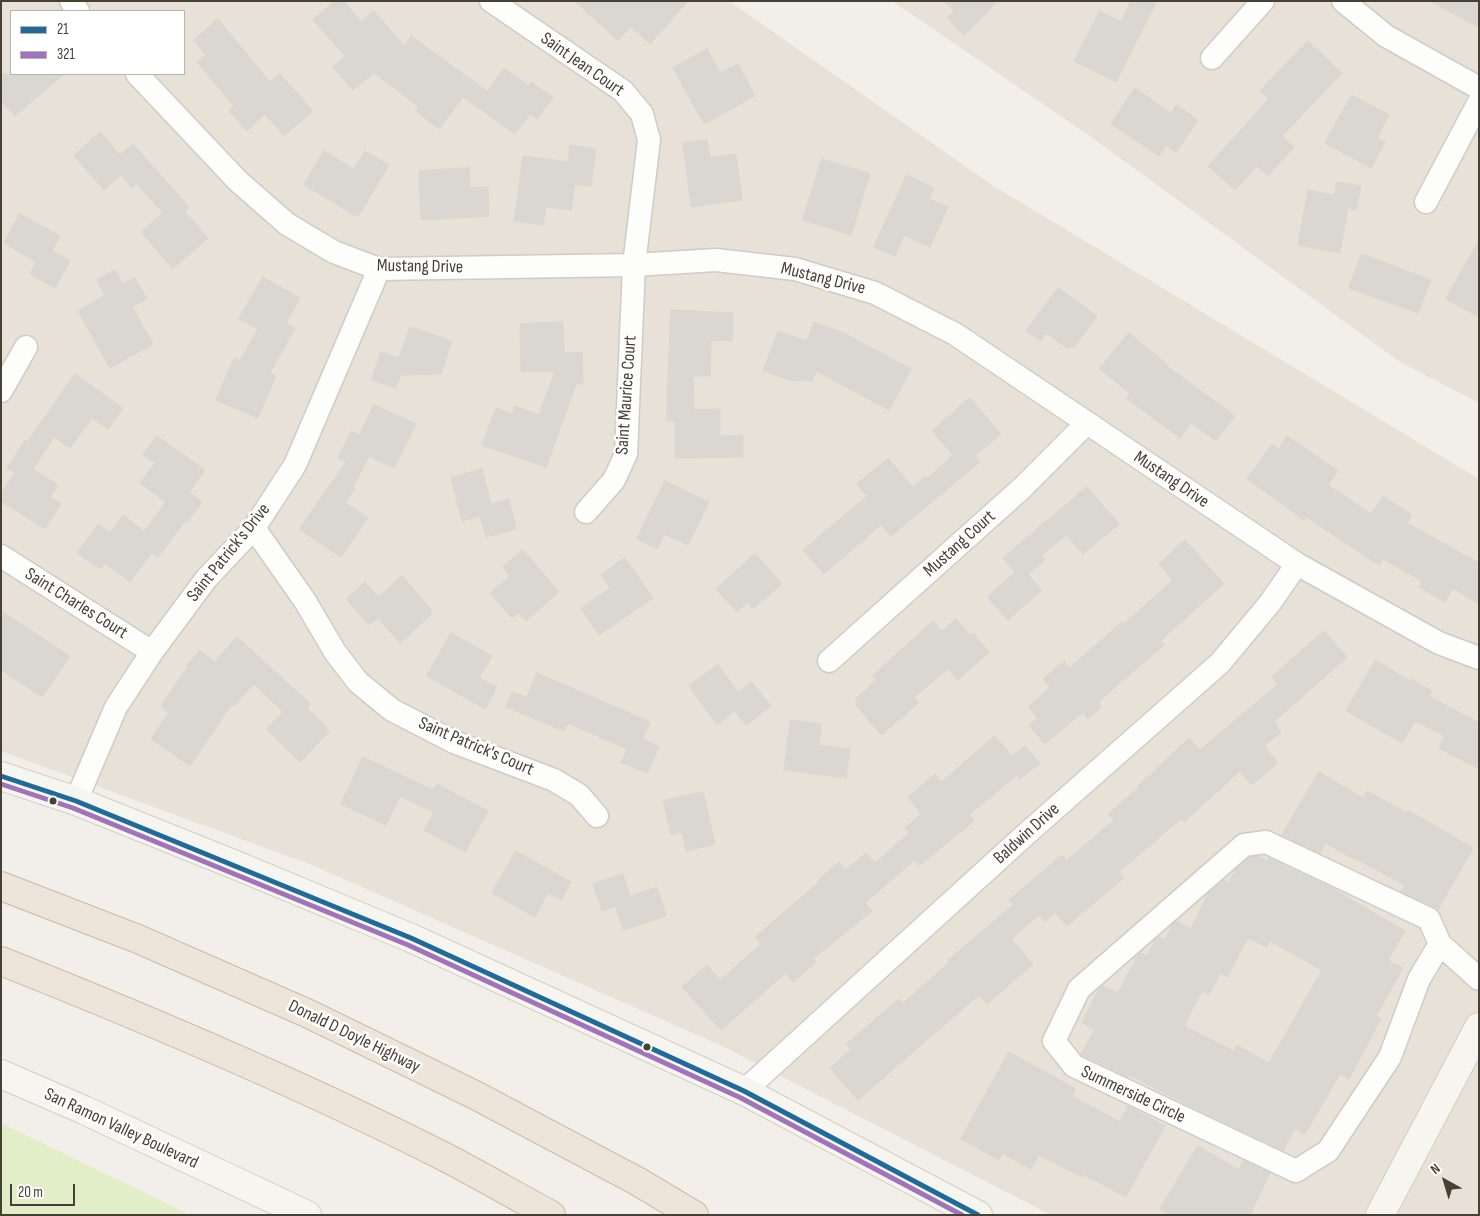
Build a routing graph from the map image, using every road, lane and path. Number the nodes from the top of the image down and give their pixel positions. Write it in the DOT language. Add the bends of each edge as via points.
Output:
graph roads {
  1 [pos="490,1"];
  2 [pos="1262,1"];
  3 [pos="1342,1"];
  4 [pos="1212,58"];
  5 [pos="138,75"];
  6 [pos="1479,88"];
  7 [pos="1479,102"];
  8 [pos="1426,202"];
  9 [pos="634,265"];
  10 [pos="379,269"];
  11 [pos="26,347"];
  12 [pos="1,390"];
  13 [pos="1087,423"];
  14 [pos="586,512"];
  15 [pos="254,528"];
  16 [pos="1,556"];
  17 [pos="1296,564"];
  18 [pos="152,652"];
  19 [pos="1479,658"];
  20 [pos="829,662"];
  21 [pos="1,776"];
  22 [pos="76,801"];
  23 [pos="597,816"];
  24 [pos="1,886"];
  25 [pos="1440,944"];
  26 [pos="1,961"];
  27 [pos="1479,979"];
  28 [pos="1479,1028"];
  29 [pos="1,1074"];
  30 [pos="744,1091"];
  31 [pos="1400,1176"];
  32 [pos="240,1185"];
  33 [pos="286,1215"];
  34 [pos="307,1215"];
  35 [pos="551,1215"];
  36 [pos="694,1215"];
  37 [pos="978,1215"];
  38 [pos="1363,1215"];
  39 [pos="1380,1215"];
  40 [pos="1389,1215"];
  1 -- 9 [label="street, Saint Jean Court" via="623,91 642,114 649,140"];
  2 -- 4 [label="street"];
  3 -- 6 [label="street" via="1386,36"];
  5 -- 10 [label="street, Mustang Drive" via="238,181 287,224 334,252"];
  7 -- 8 [label="street"];
  9 -- 10 [label="street, Mustang Drive"];
  9 -- 13 [label="street, Mustang Drive" via="716,260 795,269 875,293 955,334"];
  9 -- 14 [label="street, Saint Maurice Court" via="626,454 614,480"];
  10 -- 15 [label="street, Saint Patrick's Drive" via="295,465"];
  11 -- 12 [label="street"];
  13 -- 17 [label="street, Mustang Drive"];
  13 -- 20 [label="street, Mustang Court" via="1022,488"];
  15 -- 18 [label="street, Saint Patrick's Drive" via="206,579"];
  15 -- 23 [label="street, Saint Patrick's Court" via="358,682 392,710 454,742 554,780 579,795"];
  16 -- 18 [label="street, Saint Charles Court"];
  17 -- 19 [label="street, Mustang Drive" via="1440,643"];
  17 -- 30 [label="street, Baldwin Drive" via="1270,603 1220,663"];
  18 -- 22 [label="street, Saint Patrick's Drive" via="116,707"];
  21 -- 22 [label="street"];
  22 -- 30 [label="street" via="411,938"];
  24 -- 36 [label="highway, Donald D Doyle Highway" via="138,939 308,1014 475,1095"];
  25 -- 25 [label="street, Summerside Circle" via="1419,979 1390,1057 1328,1151 1296,1171 1074,1066 1054,1041 1079,989 1244,845 1266,842 1429,919"];
  25 -- 27 [label="street, Summerside Circle"];
  26 -- 35 [label="highway" via="282,1079 442,1156"];
  28 -- 31 [label="street"];
  29 -- 32 [label="street, San Ramon Valley Boulevard"];
  30 -- 37 [label="street"];
  31 -- 38 [label="street"];
  31 -- 39 [label="street"];
  31 -- 40 [label="street"];
  32 -- 33 [label="street, San Ramon Valley Boulevard"];
  32 -- 34 [label="street, San Ramon Valley Boulevard"];
}
